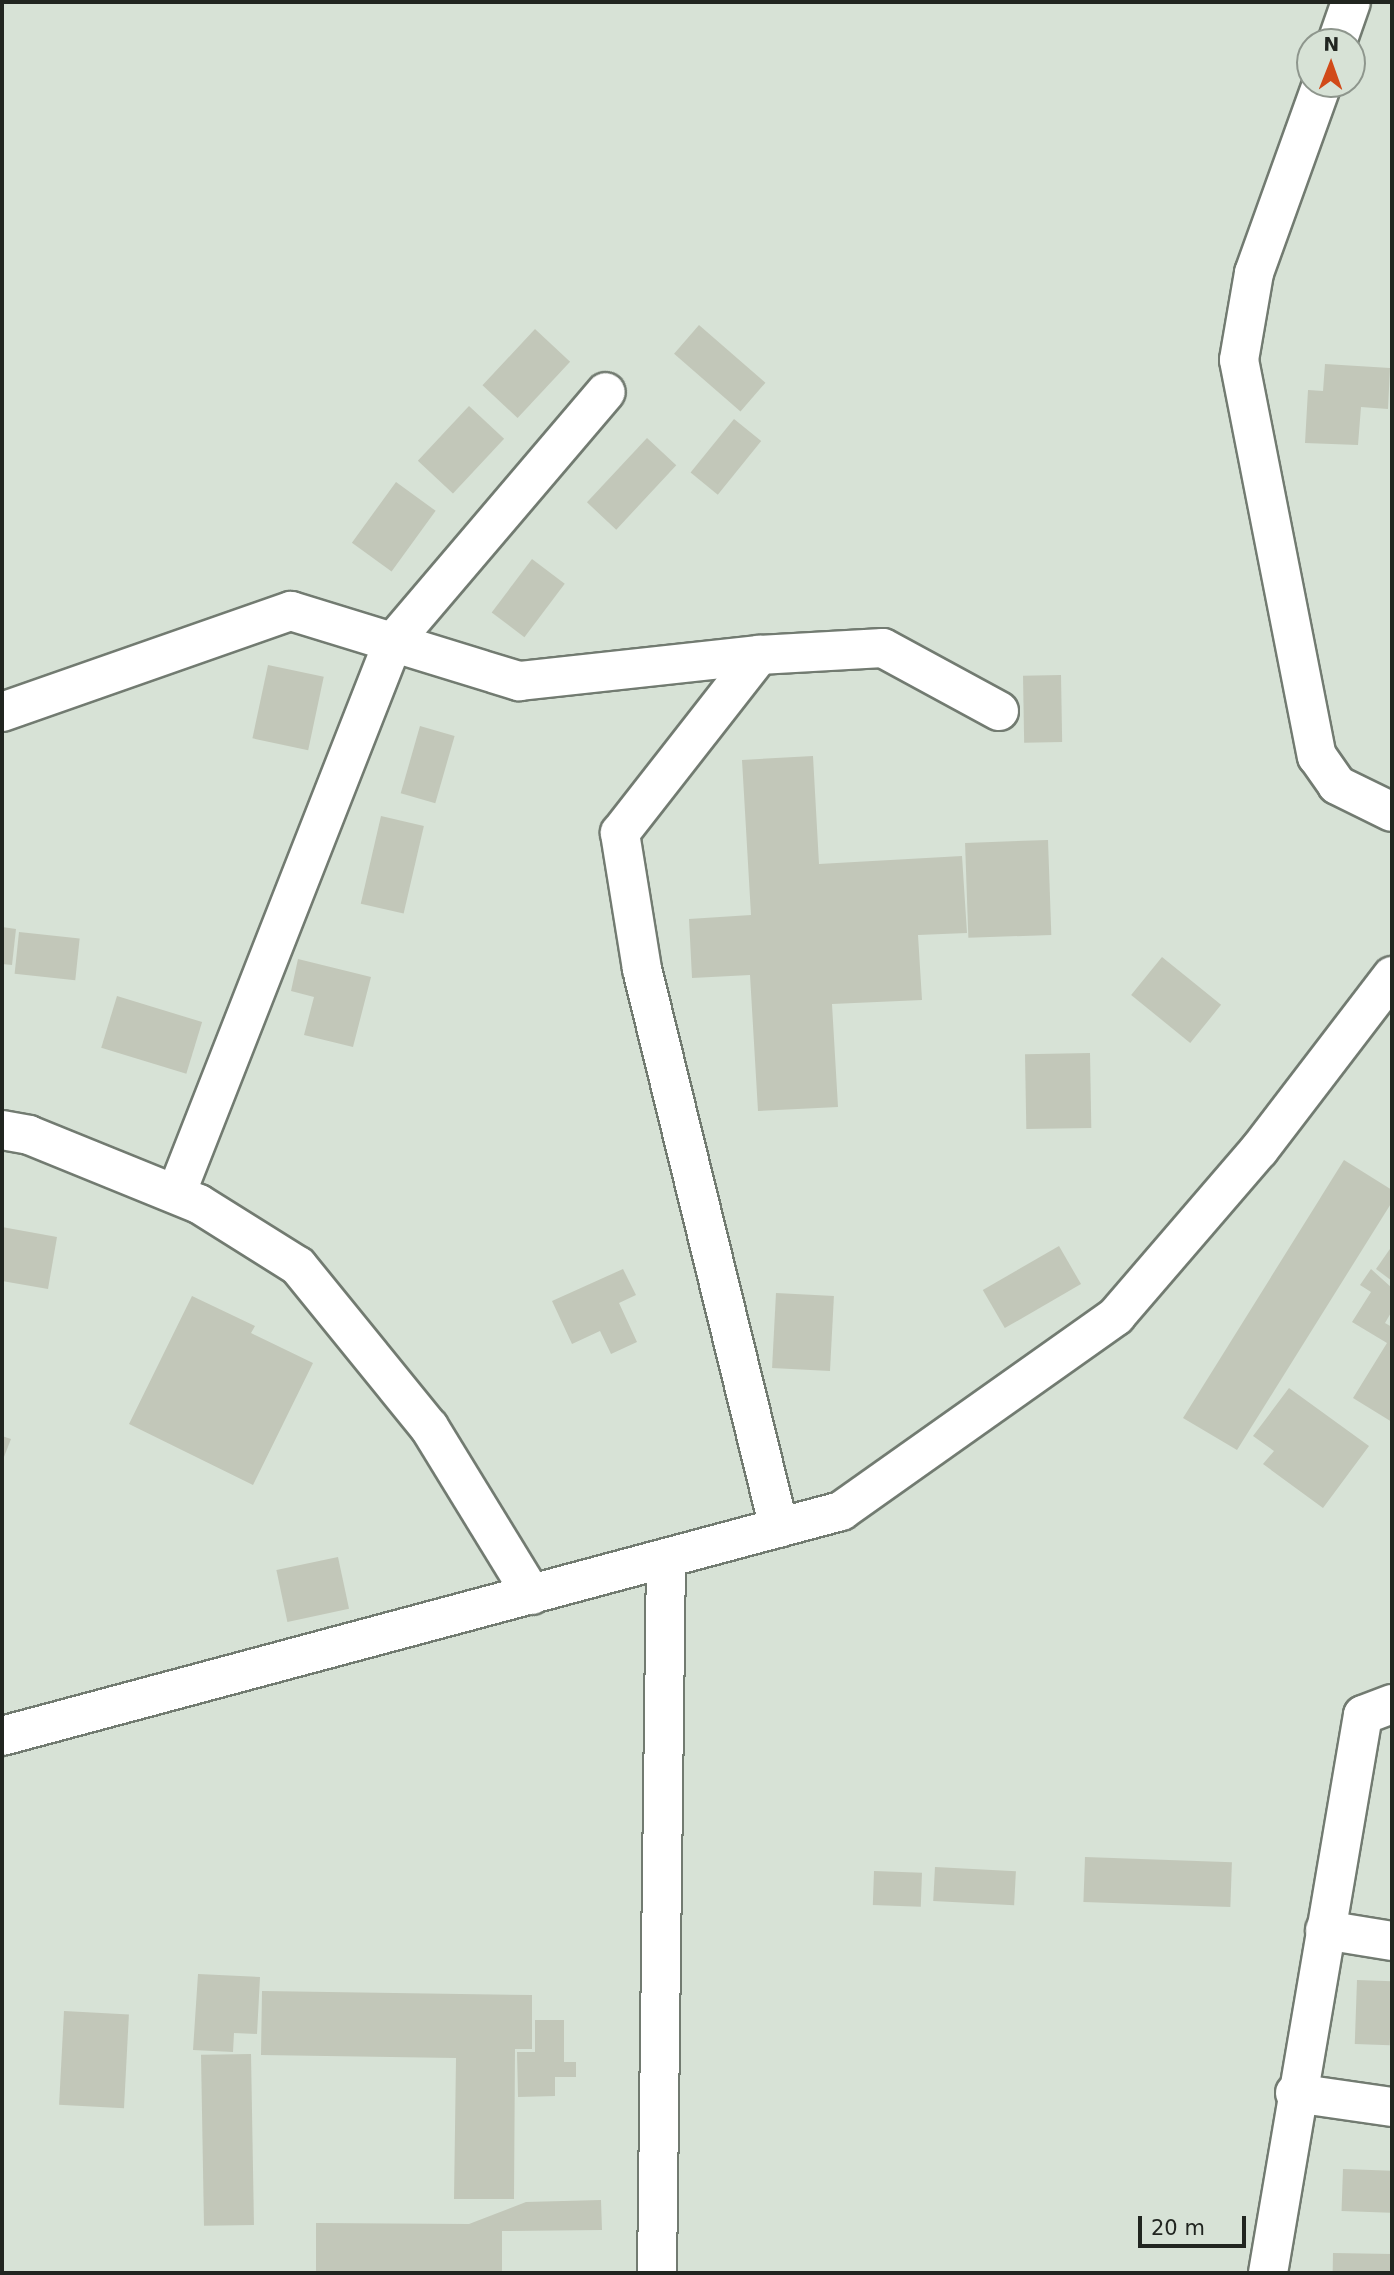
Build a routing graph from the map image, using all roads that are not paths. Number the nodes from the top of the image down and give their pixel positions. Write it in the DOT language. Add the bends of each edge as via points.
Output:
graph roads {
  1 [pos="1351,2"];
  2 [pos="1341,28"];
  3 [pos="1317,98"];
  4 [pos="606,393"];
  5 [pos="393,642"];
  6 [pos="759,655"];
  7 [pos="999,711"];
  8 [pos="2,712"];
  9 [pos="1392,812"];
  10 [pos="1392,976"];
  11 [pos="2,1130"];
  12 [pos="176,1194"];
  13 [pos="779,1528"];
  14 [pos="666,1559"];
  15 [pos="532,1595"];
  16 [pos="1392,1704"];
  17 [pos="2,1736"];
  18 [pos="1325,1930"];
  19 [pos="1392,1941"];
  20 [pos="1295,2093"];
  21 [pos="1392,2107"];
  22 [pos="657,2273"];
  23 [pos="1268,2273"];
  1 -- 2 [label="lane"];
  3 -- 9 [label="lane" via="1254,273 1239,360 1317,756 1337,785"];
  4 -- 5 [label="lane"];
  5 -- 6 [label="lane" via="519,681"];
  5 -- 8 [label="lane" via="291,611"];
  5 -- 12 [label="lane"];
  6 -- 7 [label="lane" via="883,648"];
  6 -- 13 [label="lane" via="620,833 642,969"];
  10 -- 13 [label="lane" via="1259,1150 1116,1315 841,1511"];
  11 -- 12 [label="lane" via="29,1135"];
  12 -- 15 [label="lane" via="298,1266 429,1427"];
  13 -- 14 [label="lane"];
  14 -- 15 [label="lane"];
  14 -- 22 [label="lane"];
  15 -- 17 [label="lane"];
  16 -- 18 [label="lane" via="1363,1715"];
  18 -- 19 [label="lane"];
  18 -- 20 [label="lane"];
  20 -- 21 [label="lane"];
  20 -- 23 [label="lane"];
}
